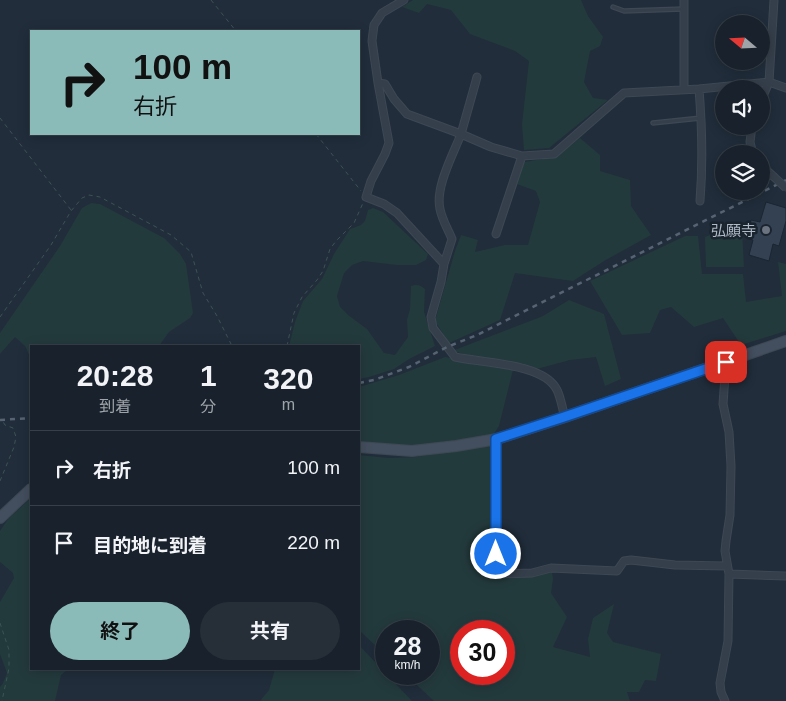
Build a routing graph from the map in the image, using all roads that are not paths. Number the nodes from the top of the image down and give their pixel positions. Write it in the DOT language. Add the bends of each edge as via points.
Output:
graph roads {
  1 [pos="404,0"];
  2 [pos="684,0"];
  3 [pos="774,0"];
  4 [pos="613,7"];
  5 [pos="684,9"];
  6 [pos="477,76"];
  7 [pos="769,80"];
  8 [pos="770,82"];
  9 [pos="378,83"];
  10 [pos="715,87"];
  11 [pos="786,88"];
  12 [pos="684,89"];
  13 [pos="700,89"];
  14 [pos="701,118"];
  15 [pos="654,123"];
  16 [pos="461,134"];
  17 [pos="522,156"];
  18 [pos="770,173"];
  19 [pos="786,188"];
  20 [pos="700,201"];
  21 [pos="496,234"];
  22 [pos="444,264"];
  23 [pos="786,340"];
  24 [pos="726,362"];
  25 [pos="564,417"];
  26 [pos="496,439"];
  27 [pos="360,448"];
  28 [pos="30,490"];
  29 [pos="0,518"];
  30 [pos="728,570"];
  31 [pos="786,576"];
  32 [pos="725,701"];
  1 -- 9 [label="street" via="382,13 374,24 372,41"];
  2 -- 5 [label="street"];
  3 -- 7 [label="street"];
  4 -- 5 [label="lane" via="624,11"];
  5 -- 12 [label="street"];
  6 -- 16 [label="street"];
  8 -- 11 [label="street"];
  9 -- 16 [label="street" via="385,84 407,114"];
  9 -- 22 [label="street" via="389,143 366,197 396,213"];
  10 -- 13 [label="street"];
  12 -- 13 [label="street"];
  12 -- 17 [label="street" via="624,92 554,154"];
  13 -- 14 [label="street"];
  14 -- 15 [label="lane"];
  14 -- 20 [label="street"];
  16 -- 17 [label="street"];
  16 -- 22 [label="street" via="439,194 440,209 452,239"];
  17 -- 21 [label="street"];
  18 -- 19 [label="street, bridge"];
  22 -- 25 [label="street" via="431,317 438,337 455,357 543,375 557,390"];
  23 -- 24 [label="main road"];
  24 -- 25 [label="main road"];
  24 -- 30 [label="street" via="723,404 731,466 726,541"];
  25 -- 26 [label="main road"];
  26 -- 27 [label="main road" via="412,451"];
  26 -- 30 [label="street" via="496,574 532,573 551,568 616,571 624,561 631,560"];
  28 -- 29 [label="main road"];
  30 -- 31 [label="street"];
  30 -- 32 [label="street" via="728,642 720,683"];
}
